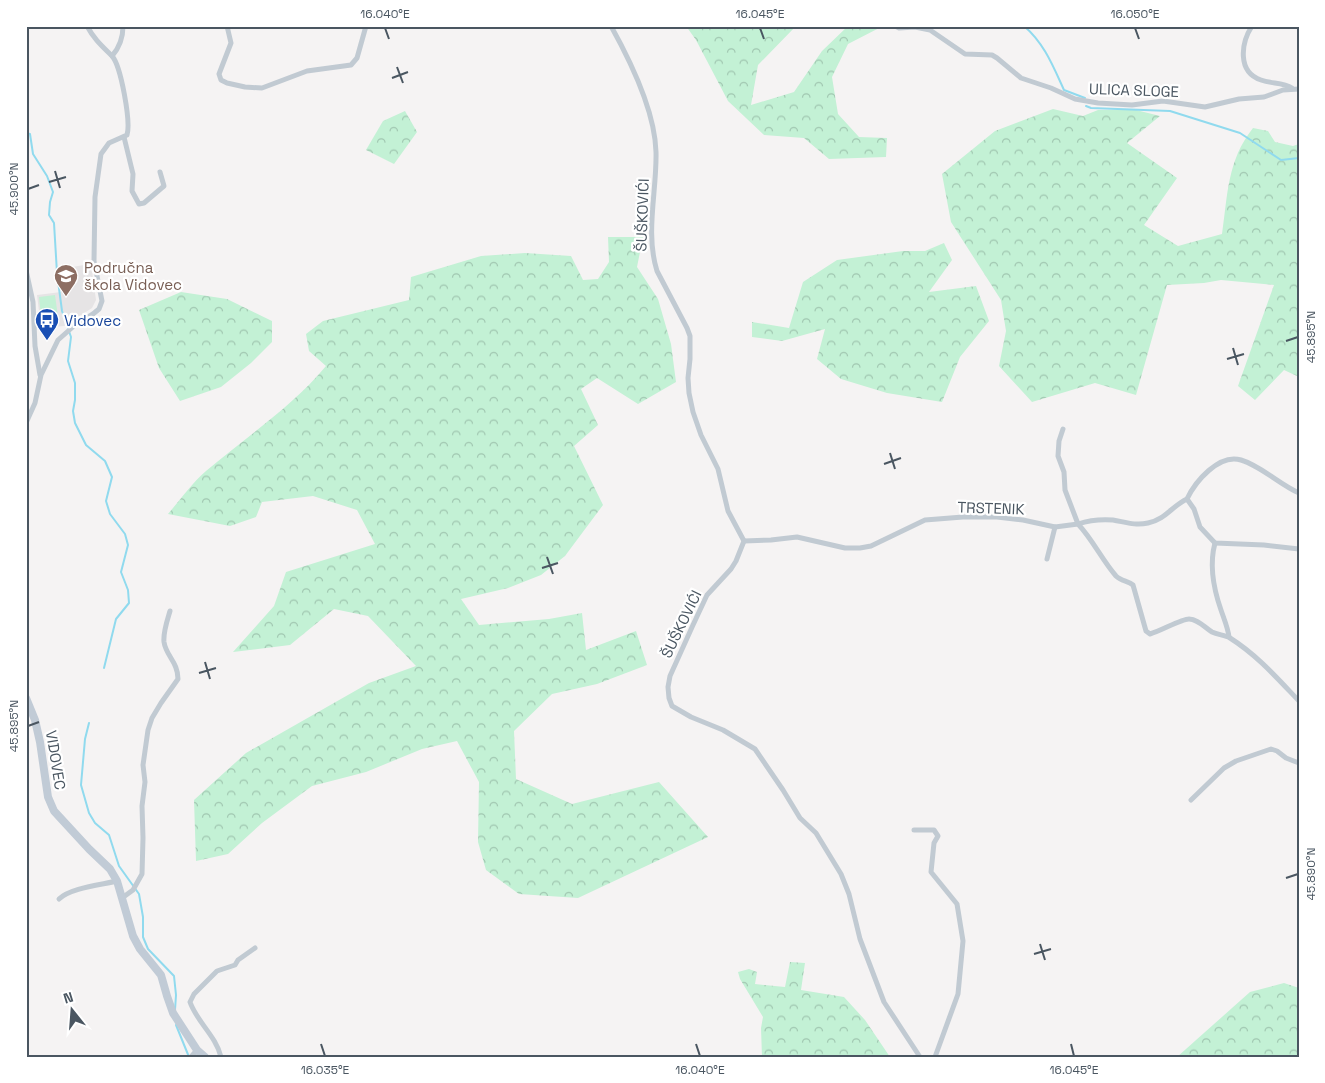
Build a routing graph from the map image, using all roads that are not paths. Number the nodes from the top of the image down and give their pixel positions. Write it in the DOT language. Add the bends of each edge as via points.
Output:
graph roads {
  1 [pos="87,26"];
  2 [pos="123,26"];
  3 [pos="226,26"];
  4 [pos="366,26"];
  5 [pos="611,26"];
  6 [pos="895,26"];
  7 [pos="1252,26"];
  8 [pos="112,56"];
  9 [pos="1292,88"];
  10 [pos="1299,89"];
  11 [pos="124,137"];
  12 [pos="160,172"];
  13 [pos="26,270"];
  14 [pos="41,375"];
  15 [pos="26,424"];
  16 [pos="1063,429"];
  17 [pos="1299,493"];
  18 [pos="1187,499"];
  19 [pos="1078,524"];
  20 [pos="1055,527"];
  21 [pos="744,541"];
  22 [pos="1216,544"];
  23 [pos="1299,549"];
  24 [pos="1047,559"];
  25 [pos="170,611"];
  26 [pos="1229,637"];
  27 [pos="26,698"];
  28 [pos="1299,700"];
  29 [pos="1299,764"];
  30 [pos="1191,800"];
  31 [pos="914,830"];
  32 [pos="117,881"];
  33 [pos="122,898"];
  34 [pos="59,899"];
  35 [pos="254,948"];
  36 [pos="194,1054"];
  37 [pos="205,1057"];
  38 [pos="221,1057"];
  39 [pos="920,1057"];
  40 [pos="936,1057"];
  1 -- 8 [label="street"];
  2 -- 8 [label="street" via="119,48"];
  3 -- 4 [label="street" via="231,43 219,74 221,80 258,88 307,71 351,66 357,58"];
  5 -- 21 [label="street, ŠUŠKOVIĆI" via="633,70 655,139 654,261 690,336 688,378 693,412 718,469 728,511"];
  6 -- 9 [label="street, ULICA SLOGE" via="930,30 965,54 992,55 1021,78 1075,99 1098,103 1132,105 1163,101 1205,107 1264,97"];
  7 -- 9 [label="street" via="1243,50 1247,69 1259,80"];
  8 -- 11 [label="street" via="127,108 128,130"];
  9 -- 10 [label="street, ULICA SLOGE"];
  11 -- 12 [label="street" via="133,174 132,191 139,204 164,186"];
  11 -- 14 [label="street" via="109,143 100,154 95,197 94,261 102,301 93,314 58,340"];
  13 -- 14 [label="street"];
  14 -- 15 [label="street"];
  16 -- 19 [label="street" via="1058,456 1064,472 1065,490"];
  17 -- 18 [label="street, TRSTENIK" via="1238,459 1210,468"];
  18 -- 19 [label="street, TRSTENIK" via="1157,521 1146,524 1099,519"];
  18 -- 22 [label="street" via="1200,527"];
  19 -- 20 [label="street, TRSTENIK"];
  19 -- 26 [label="street" via="1116,576 1133,585 1146,631 1150,634 1189,619 1214,633"];
  20 -- 21 [label="street, TRSTENIK" via="997,517 963,517 925,520 871,546 860,548 845,548 797,537"];
  20 -- 24 [label="street"];
  21 -- 39 [label="street, ŠUŠKOVIĆI" via="731,569 707,595 670,676 669,698 672,706 755,749 800,818 816,833 841,874 860,939 884,1002"];
  22 -- 23 [label="street"];
  22 -- 26 [label="street" via="1213,560 1216,595"];
  25 -- 33 [label="street" via="164,643 177,667 178,679 160,702 148,730 143,765 142,874 134,889"];
  26 -- 28 [label="street" via="1264,664"];
  27 -- 32 [label="street, VIDOVEC" via="35,720 48,797 54,810 110,869"];
  29 -- 30 [label="street" via="1271,749 1224,768"];
  31 -- 40 [label="street" via="934,830 938,836 934,843 931,872 957,904 963,941 958,994"];
  32 -- 33 [label="street"];
  32 -- 34 [label="street" via="65,893"];
  33 -- 36 [label="street" via="133,936 161,975 175,1016"];
  35 -- 38 [label="street" via="235,964 217,971 190,1002 199,1021 218,1045"];
  36 -- 37 [label="street"];
}
